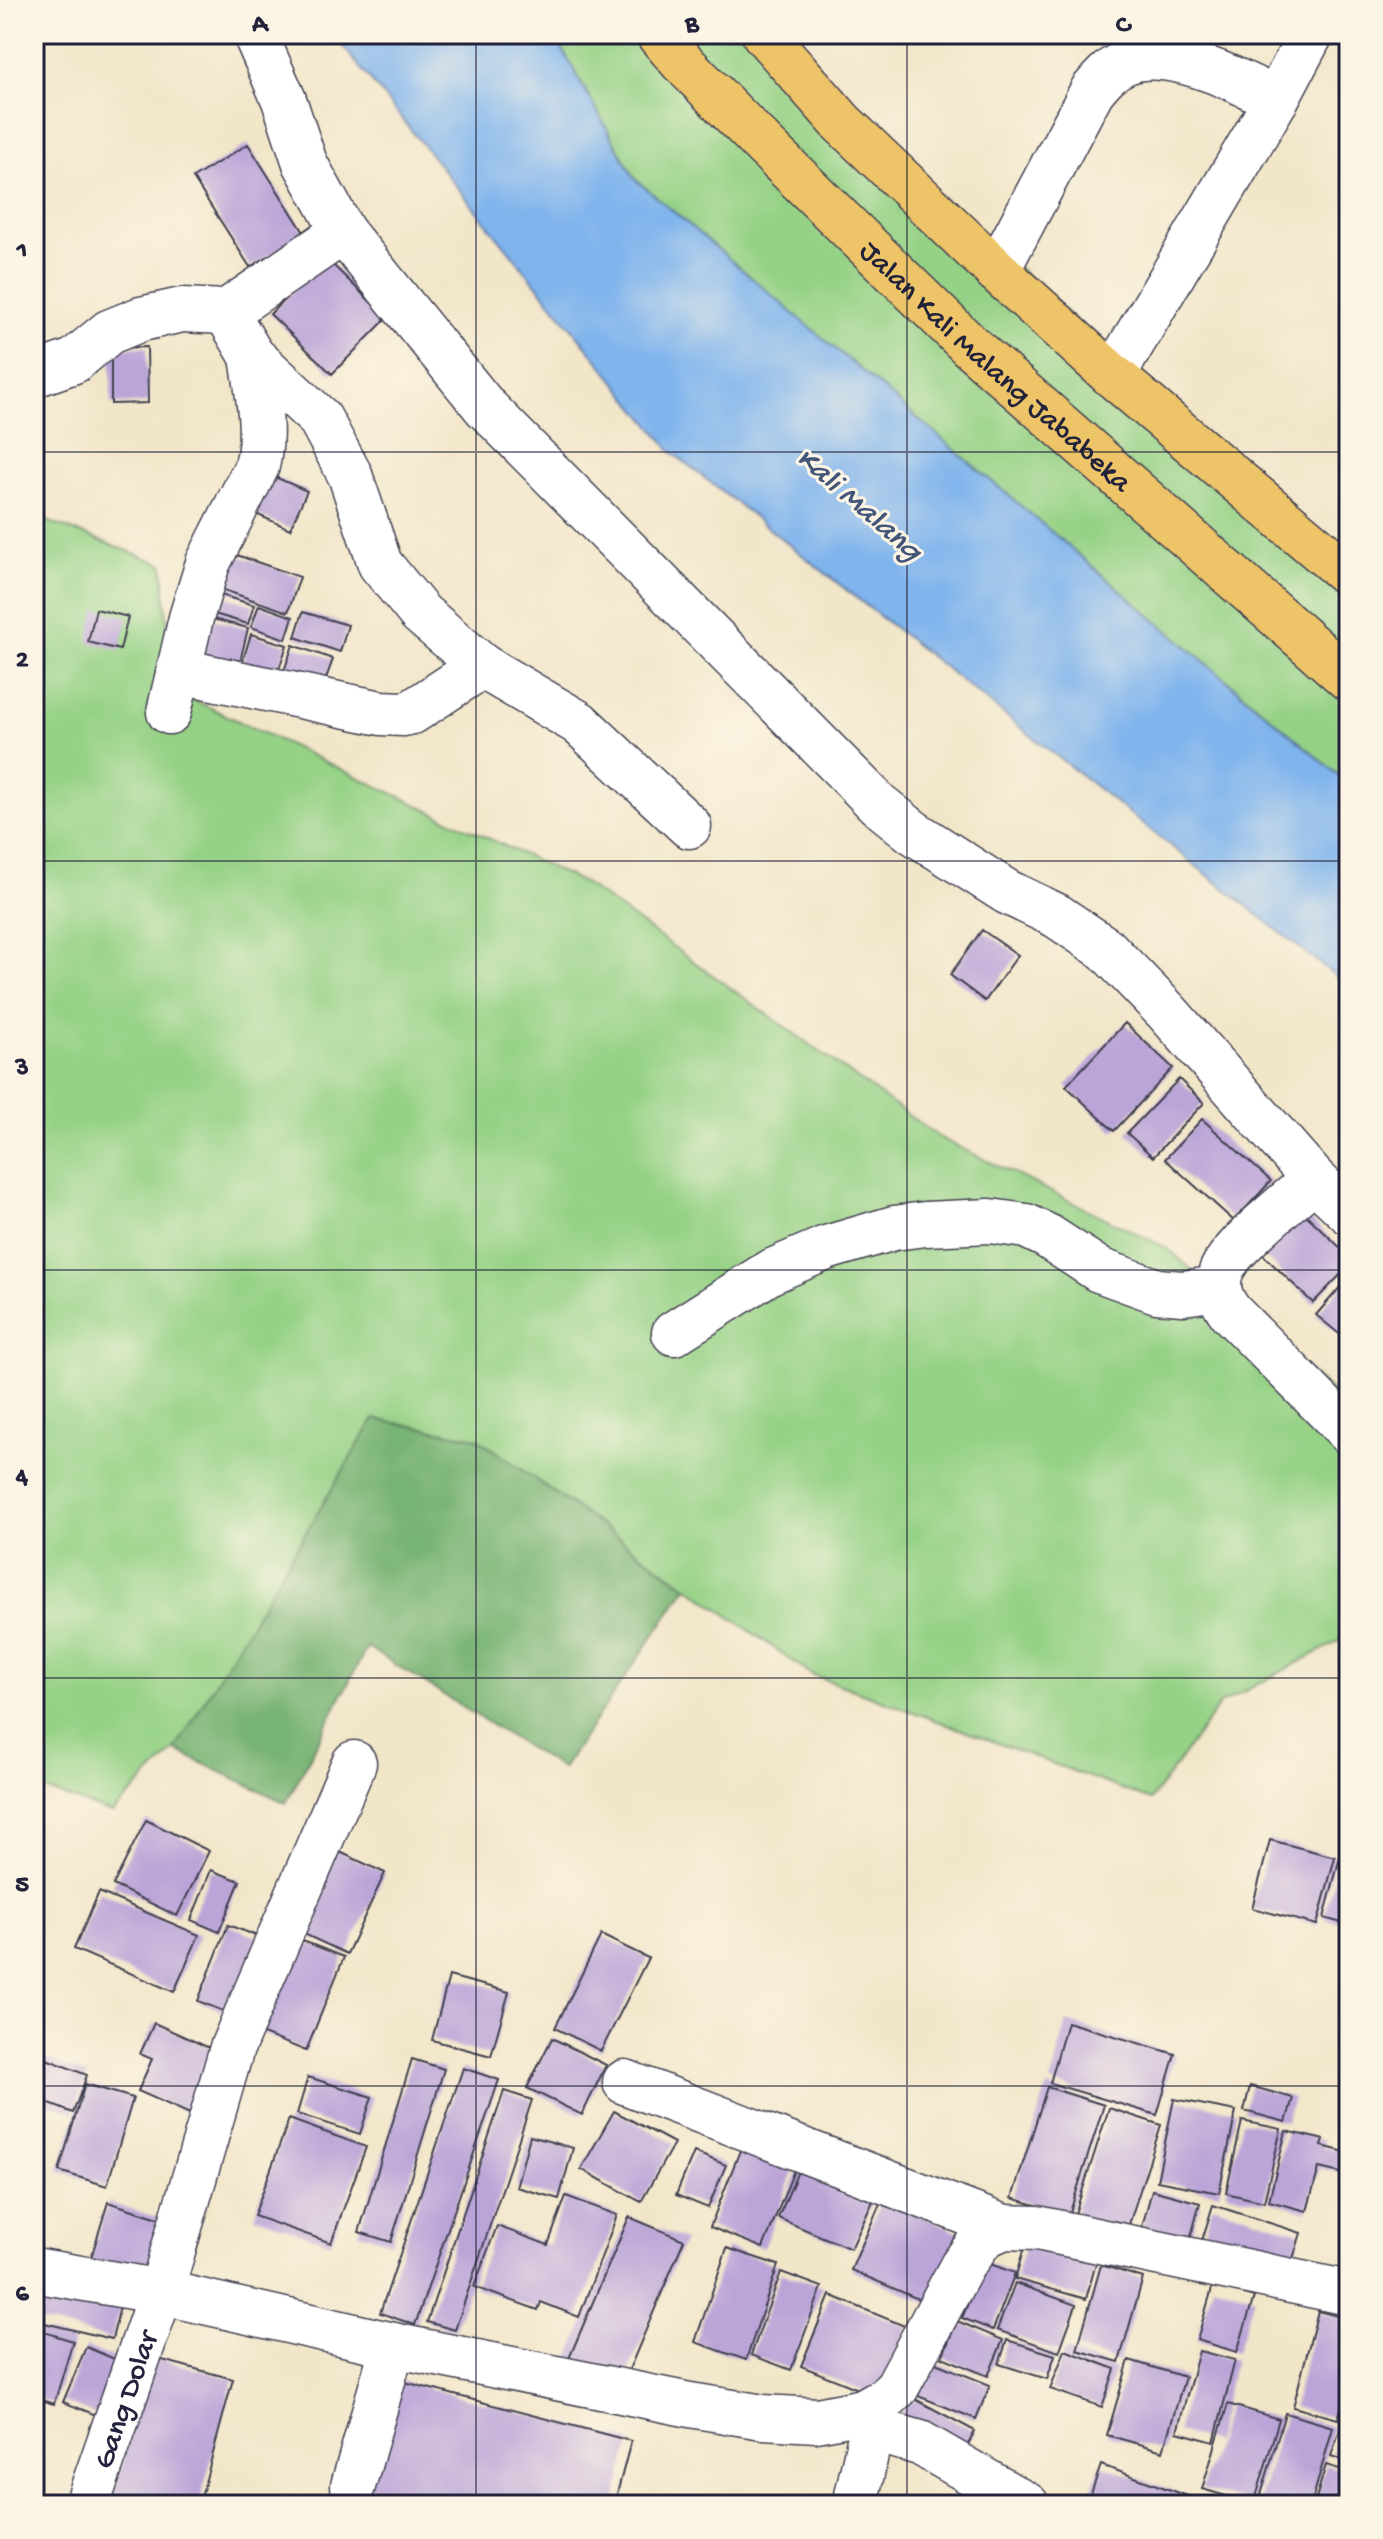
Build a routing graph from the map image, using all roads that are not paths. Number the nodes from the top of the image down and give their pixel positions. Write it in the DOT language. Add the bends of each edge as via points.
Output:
graph roads {
  1 [pos="255,34"];
  2 [pos="658,34"];
  3 [pos="764,34"];
  4 [pos="1311,34"];
  5 [pos="1276,100"];
  6 [pos="343,232"];
  7 [pos="997,271"];
  8 [pos="226,312"];
  9 [pos="252,356"];
  10 [pos="34,375"];
  11 [pos="1113,376"];
  12 [pos="1349,575"];
  13 [pos="482,666"];
  14 [pos="180,671"];
  15 [pos="1349,679"];
  16 [pos="169,712"];
  17 [pos="689,826"];
  18 [pos="1314,1179"];
  19 [pos="1349,1212"];
  20 [pos="1219,1288"];
  21 [pos="674,1333"];
  22 [pos="1349,1432"];
  23 [pos="354,1763"];
  24 [pos="625,2082"];
  25 [pos="1004,2227"];
  26 [pos="34,2270"];
  27 [pos="161,2292"];
  28 [pos="1349,2293"];
  29 [pos="393,2345"];
  30 [pos="874,2416"];
  31 [pos="353,2486"];
  32 [pos="87,2505"];
  33 [pos="855,2505"];
  34 [pos="1027,2505"];
  1 -- 6 [label="street" via="305,163"];
  2 -- 15 [label="main road, Jalan Kali Malang Jababeka" via="969,345"];
  3 -- 7 [label="main road" via="842,123"];
  4 -- 5 [label="street"];
  5 -- 7 [label="street" via="1189,64 1152,57 1123,63 1092,91"];
  5 -- 11 [label="street"];
  6 -- 8 [label="street"];
  6 -- 18 [label="street" via="485,407 878,804 1007,892 1057,916 1106,949"];
  7 -- 11 [label="main road"];
  8 -- 9 [label="street"];
  8 -- 10 [label="street" via="182,310 141,319 109,332 74,361"];
  9 -- 13 [label="street" via="320,419 350,475 384,571 420,613"];
  9 -- 14 [label="street" via="260,416 257,466 208,563"];
  11 -- 12 [label="main road"];
  13 -- 14 [label="street" via="403,714"];
  13 -- 17 [label="street" via="572,718"];
  14 -- 16 [label="street"];
  18 -- 19 [label="street"];
  18 -- 20 [label="street" via="1235,1254 1222,1269"];
  20 -- 21 [label="street" via="1157,1291 1099,1270 1026,1226 990,1221 925,1224 862,1236 770,1272"];
  20 -- 22 [label="street" via="1231,1313"];
  23 -- 27 [label="street, Gang Dolar" via="232,2048"];
  24 -- 25 [label="street"];
  25 -- 28 [label="street" via="1037,2228"];
  25 -- 30 [label="street" via="986,2235 962,2266 897,2387"];
  26 -- 27 [label="street"];
  27 -- 29 [label="street"];
  27 -- 32 [label="street, Gang Dolar"];
  29 -- 30 [label="street" via="763,2417"];
  29 -- 31 [label="street"];
  30 -- 33 [label="street"];
  30 -- 34 [label="street"];
}
